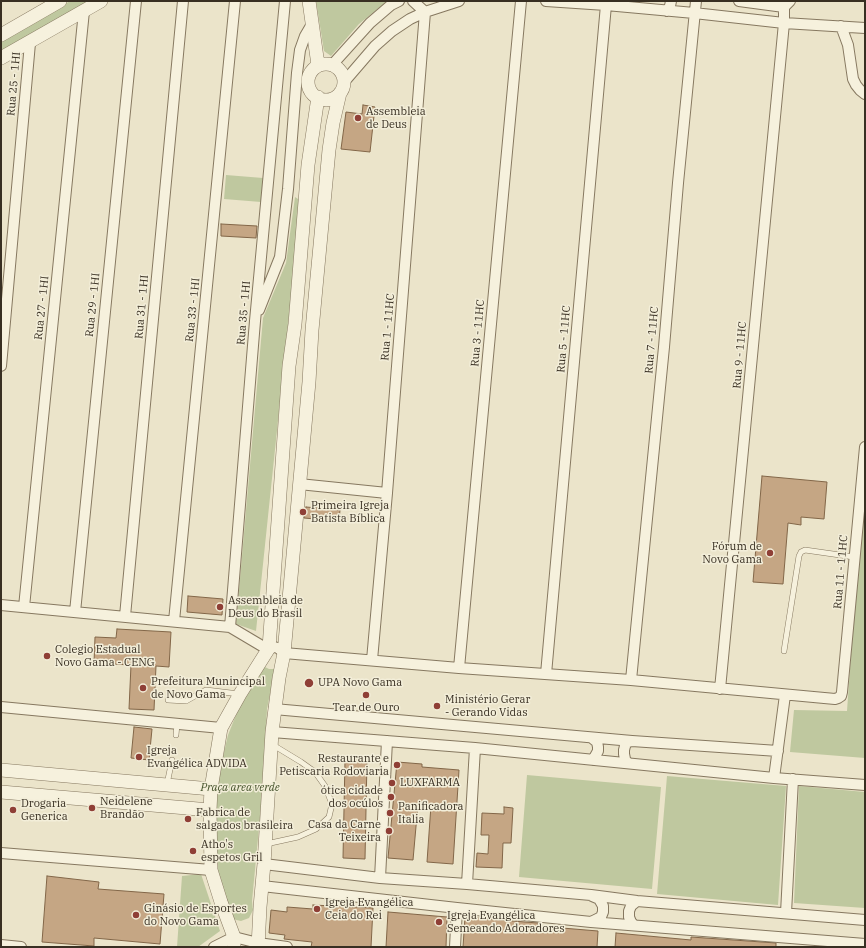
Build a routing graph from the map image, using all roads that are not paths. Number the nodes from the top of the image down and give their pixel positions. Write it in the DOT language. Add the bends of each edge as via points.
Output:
graph roads {
  1 [pos="60,1"];
  2 [pos="101,1"];
  3 [pos="136,1"];
  4 [pos="183,1"];
  5 [pos="235,1"];
  6 [pos="285,1"];
  7 [pos="309,1"];
  8 [pos="399,1"];
  9 [pos="413,1"];
  10 [pos="459,1"];
  11 [pos="521,1"];
  12 [pos="546,1"];
  13 [pos="671,1"];
  14 [pos="696,1"];
  15 [pos="738,1"];
  16 [pos="787,4"];
  17 [pos="606,5"];
  18 [pos="84,11"];
  19 [pos="667,11"];
  20 [pos="425,12"];
  21 [pos="694,13"];
  22 [pos="784,23"];
  23 [pos="312,24"];
  24 [pos="841,26"];
  25 [pos="865,28"];
  26 [pos="1,35"];
  27 [pos="30,42"];
  28 [pos="1,58"];
  29 [pos="318,65"];
  30 [pos="332,65"];
  31 [pos="278,72"];
  32 [pos="297,73"];
  33 [pos="342,88"];
  34 [pos="865,94"];
  35 [pos="318,97"];
  36 [pos="276,102"];
  37 [pos="295,103"];
  38 [pos="290,162"];
  39 [pos="308,165"];
  40 [pos="288,189"];
  41 [pos="306,192"];
  42 [pos="261,256"];
  43 [pos="280,256"];
  44 [pos="255,321"];
  45 [pos="294,328"];
  46 [pos="312,330"];
  47 [pos="290,360"];
  48 [pos="309,364"];
  49 [pos="1,366"];
  50 [pos="865,447"];
  51 [pos="299,484"];
  52 [pos="387,493"];
  53 [pos="854,557"];
  54 [pos="1,604"];
  55 [pos="24,607"];
  56 [pos="75,612"];
  57 [pos="125,616"];
  58 [pos="174,621"];
  59 [pos="230,627"];
  60 [pos="268,648"];
  61 [pos="784,652"];
  62 [pos="284,653"];
  63 [pos="372,660"];
  64 [pos="459,668"];
  65 [pos="546,674"];
  66 [pos="631,680"];
  67 [pos="720,689"];
  68 [pos="240,694"];
  69 [pos="786,695"];
  70 [pos="168,700"];
  71 [pos="1,707"];
  72 [pos="274,710"];
  73 [pos="177,724"];
  74 [pos="221,728"];
  75 [pos="176,735"];
  76 [pos="271,738"];
  77 [pos="592,738"];
  78 [pos="387,741"];
  79 [pos="632,741"];
  80 [pos="475,748"];
  81 [pos="778,751"];
  82 [pos="172,760"];
  83 [pos="593,760"];
  84 [pos="629,764"];
  85 [pos="1,770"];
  86 [pos="774,778"];
  87 [pos="793,779"];
  88 [pos="167,785"];
  89 [pos="865,785"];
  90 [pos="211,789"];
  91 [pos="1,792"];
  92 [pos="210,810"];
  93 [pos="265,844"];
  94 [pos="1,853"];
  95 [pos="264,864"];
  96 [pos="211,870"];
  97 [pos="380,878"];
  98 [pos="467,884"];
  99 [pos="262,886"];
  100 [pos="591,895"];
  101 [pos="637,901"];
  102 [pos="457,908"];
  103 [pos="786,913"];
  104 [pos="865,920"];
  105 [pos="591,922"];
  106 [pos="634,925"];
  107 [pos="234,942"];
  108 [pos="865,944"];
  109 [pos="258,945"];
  110 [pos="1,946"];
  111 [pos="21,947"];
  112 [pos="214,947"];
  113 [pos="286,947"];
  114 [pos="455,947"];
  1 -- 26 [label="street"];
  2 -- 18 [label="street"];
  3 -- 56 [label="street, Rua 29 - 1HI"];
  4 -- 57 [label="street, Rua 31 - 1HI"];
  5 -- 58 [label="street, Rua 33 - 1HI"];
  6 -- 31 [label="street, Rua 35 - 1HI"];
  7 -- 23 [label="street"];
  8 -- 30 [label="street" via="370,23"];
  9 -- 20 [label="street"];
  10 -- 20 [label="street"];
  11 -- 64 [label="street, Rua 3 - 11HC"];
  12 -- 17 [label="street"];
  13 -- 19 [label="street"];
  14 -- 21 [label="street, Rua 7 - 11HC"];
  15 -- 16 [label="street"];
  16 -- 22 [label="street, Rua 9 - 11HC"];
  17 -- 19 [label="street"];
  17 -- 65 [label="street, Rua 5 - 11HC"];
  18 -- 27 [label="street"];
  18 -- 55 [label="street, Rua 27 - 1HI"];
  19 -- 21 [label="street"];
  20 -- 33 [label="street" via="410,18 375,46"];
  20 -- 52 [label="street, Rua 1 - 11HC"];
  21 -- 22 [label="street"];
  21 -- 66 [label="street, Rua 7 - 11HC"];
  22 -- 24 [label="street"];
  22 -- 67 [label="street, Rua 9 - 11HC"];
  23 -- 29 [label="street"];
  23 -- 32 [label="street" via="300,50"];
  24 -- 25 [label="street"];
  24 -- 34 [label="street" via="848,45 853,79"];
  27 -- 28 [label="street"];
  27 -- 49 [label="street, Rua 25 - 1HI"];
  29 -- 30 [label="street"];
  29 -- 35 [label="street" via="311,72 308,81 311,90"];
  30 -- 33 [label="street" via="341,71"];
  31 -- 32 [label="street"];
  31 -- 36 [label="street, Rua 35 - 1HI"];
  32 -- 37 [label="street"];
  33 -- 35 [label="street" via="336,97 327,100"];
  33 -- 46 [label="street" via="329,150"];
  35 -- 39 [label="street"];
  36 -- 37 [label="street"];
  36 -- 42 [label="street, Rua 35 - 1HI"];
  37 -- 38 [label="street"];
  38 -- 39 [label="street"];
  38 -- 40 [label="street"];
  39 -- 41 [label="street"];
  40 -- 41 [label="street"];
  40 -- 43 [label="street"];
  41 -- 45 [label="street"];
  42 -- 43 [label="street"];
  42 -- 44 [label="street, Rua 35 - 1HI"];
  43 -- 44 [label="street"];
  44 -- 59 [label="street, Rua 35 - 1HI"];
  45 -- 46 [label="street" via="306,334"];
  45 -- 47 [label="street"];
  46 -- 48 [label="street"];
  47 -- 48 [label="street" via="296,356 303,357"];
  47 -- 60 [label="street"];
  48 -- 51 [label="street"];
  50 -- 53 [label="street, Rua 11 - 11HC"];
  51 -- 52 [label="street"];
  51 -- 62 [label="street"];
  52 -- 63 [label="street, Rua 1 - 11HC"];
  53 -- 61 [label="lane" via="805,550 801,552"];
  53 -- 69 [label="street, Rua 11 - 11HC" via="841,696 835,699"];
  54 -- 55 [label="street"];
  55 -- 56 [label="street"];
  56 -- 57 [label="street"];
  57 -- 58 [label="street"];
  58 -- 59 [label="street"];
  59 -- 60 [label="street"];
  60 -- 62 [label="street" via="278,648"];
  60 -- 68 [label="street"];
  62 -- 63 [label="street"];
  62 -- 72 [label="street"];
  63 -- 64 [label="street"];
  64 -- 65 [label="street"];
  65 -- 66 [label="street"];
  66 -- 67 [label="street"];
  67 -- 69 [label="street"];
  68 -- 70 [label="lane" via="206,690 186,701"];
  68 -- 74 [label="street"];
  69 -- 81 [label="street"];
  71 -- 73 [label="street"];
  72 -- 76 [label="street"];
  72 -- 77 [label="street"];
  73 -- 74 [label="street"];
  73 -- 75 [label="lane"];
  74 -- 90 [label="street"];
  76 -- 78 [label="street"];
  76 -- 93 [label="street"];
  76 -- 93 [label="lane" via="316,772 332,804 329,817 316,829 298,837"];
  77 -- 79 [label="street"];
  77 -- 83 [label="street" via="598,747"];
  78 -- 80 [label="street"];
  78 -- 97 [label="street"];
  79 -- 81 [label="street"];
  79 -- 84 [label="street" via="628,742 624,750 626,762"];
  80 -- 83 [label="street"];
  80 -- 98 [label="street"];
  81 -- 86 [label="street"];
  82 -- 88 [label="lane"];
  83 -- 84 [label="street"];
  84 -- 86 [label="street"];
  85 -- 88 [label="street"];
  86 -- 87 [label="street"];
  87 -- 89 [label="street"];
  87 -- 103 [label="street"];
  88 -- 90 [label="street"];
  90 -- 92 [label="street"];
  91 -- 92 [label="street"];
  92 -- 96 [label="street"];
  93 -- 95 [label="street"];
  94 -- 96 [label="street"];
  95 -- 97 [label="street"];
  95 -- 99 [label="street"];
  96 -- 107 [label="street"];
  97 -- 98 [label="street"];
  98 -- 100 [label="street"];
  99 -- 102 [label="street"];
  99 -- 109 [label="street"];
  100 -- 101 [label="street"];
  100 -- 105 [label="street" via="599,899 603,912 601,917"];
  101 -- 103 [label="street"];
  101 -- 106 [label="street" via="629,911 630,922"];
  102 -- 105 [label="street"];
  102 -- 114 [label="street"];
  103 -- 104 [label="street"];
  105 -- 106 [label="street"];
  106 -- 108 [label="street"];
  107 -- 109 [label="street"];
  107 -- 112 [label="street"];
  109 -- 113 [label="street"];
  110 -- 111 [label="street"];
}
